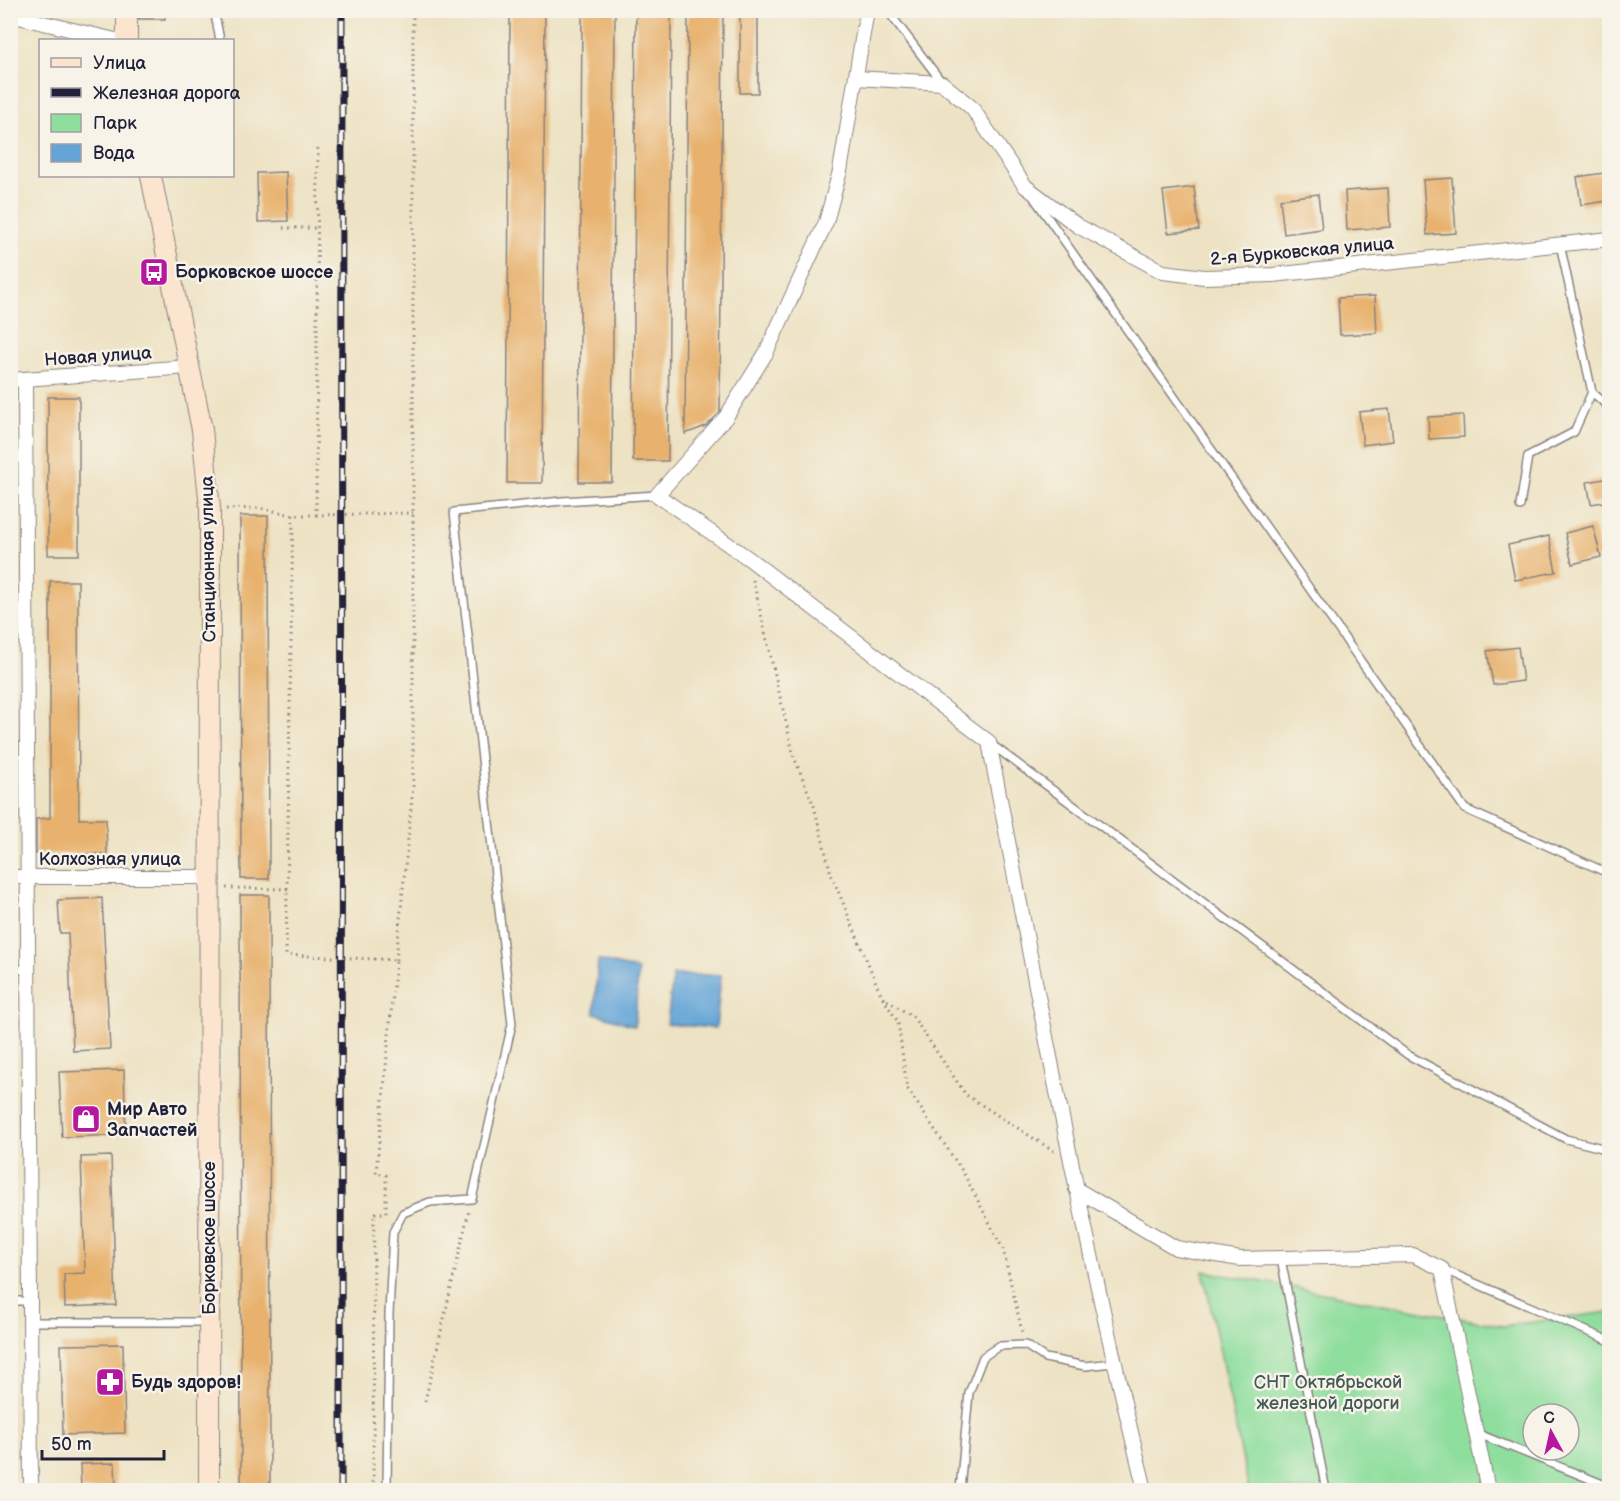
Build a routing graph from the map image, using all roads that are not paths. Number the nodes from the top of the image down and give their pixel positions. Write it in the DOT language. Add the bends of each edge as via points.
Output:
graph roads {
  1 [pos="127,10"];
  2 [pos="214,10"];
  3 [pos="867,10"];
  4 [pos="887,10"];
  5 [pos="10,15"];
  6 [pos="111,39"];
  7 [pos="127,39"];
  8 [pos="219,39"];
  9 [pos="856,78"];
  10 [pos="942,83"];
  11 [pos="151,177"];
  12 [pos="1025,186"];
  13 [pos="1610,239"];
  14 [pos="1560,244"];
  15 [pos="189,367"];
  16 [pos="18,380"];
  17 [pos="1592,392"];
  18 [pos="1610,408"];
  19 [pos="657,495"];
  20 [pos="1520,506"];
  21 [pos="989,742"];
  22 [pos="1610,874"];
  23 [pos="10,877"];
  24 [pos="29,877"];
  25 [pos="209,882"];
  26 [pos="29,969"];
  27 [pos="10,970"];
  28 [pos="1610,1150"];
  29 [pos="1076,1189"];
  30 [pos="1281,1259"];
  31 [pos="1442,1269"];
  32 [pos="10,1301"];
  33 [pos="31,1301"];
  34 [pos="31,1322"];
  35 [pos="209,1322"];
  36 [pos="1610,1341"];
  37 [pos="1113,1362"];
  38 [pos="1476,1433"];
  39 [pos="1610,1487"];
  40 [pos="31,1491"];
  41 [pos="209,1491"];
  42 [pos="387,1491"];
  43 [pos="960,1491"];
  44 [pos="1145,1491"];
  45 [pos="1326,1491"];
  46 [pos="1488,1491"];
  1 -- 7 [label="main road"];
  2 -- 8 [label="lane"];
  3 -- 9 [label="street"];
  4 -- 10 [label="lane"];
  5 -- 6 [label="street"];
  9 -- 10 [label="street"];
  9 -- 19 [label="street" via="840,171 826,222 766,353 726,417"];
  10 -- 12 [label="street, 2-я Бурковская улица" via="972,108"];
  11 -- 15 [label="main road, Станционная улица"];
  12 -- 14 [label="street, 2-я Бурковская улица" via="1078,226 1162,272 1204,277 1273,275"];
  12 -- 22 [label="lane" via="1465,809"];
  13 -- 14 [label="street, 2-я Бурковская улица"];
  14 -- 17 [label="lane"];
  15 -- 16 [label="street, Новая улица"];
  15 -- 25 [label="main road, Станционная улица" via="202,430 210,510"];
  16 -- 24 [label="street"];
  17 -- 18 [label="lane"];
  17 -- 20 [label="lane" via="1574,432 1528,456"];
  19 -- 21 [label="street" via="748,558"];
  19 -- 42 [label="lane" via="454,512 512,1024 472,1199 430,1202 403,1214 393,1232"];
  21 -- 28 [label="lane" via="1408,1055 1566,1139"];
  21 -- 29 [label="street"];
  23 -- 24 [label="street, Колхозная улица"];
  24 -- 25 [label="street, Колхозная улица"];
  24 -- 26 [label="street"];
  25 -- 35 [label="main road, Борковское шоссе"];
  26 -- 27 [label="lane"];
  26 -- 33 [label="street"];
  29 -- 30 [label="street" via="1176,1248 1240,1260"];
  29 -- 37 [label="street"];
  30 -- 31 [label="street" via="1413,1255"];
  30 -- 45 [label="lane"];
  31 -- 36 [label="lane"];
  31 -- 38 [label="street"];
  32 -- 33 [label="lane"];
  33 -- 34 [label="street"];
  34 -- 35 [label="lane"];
  34 -- 40 [label="street"];
  35 -- 41 [label="main road, Борковское шоссе"];
  37 -- 43 [label="lane" via="1085,1366 1045,1358 1024,1345 999,1346 983,1357 969,1393"];
  37 -- 44 [label="street"];
  38 -- 39 [label="lane"];
  38 -- 46 [label="street"];
}
